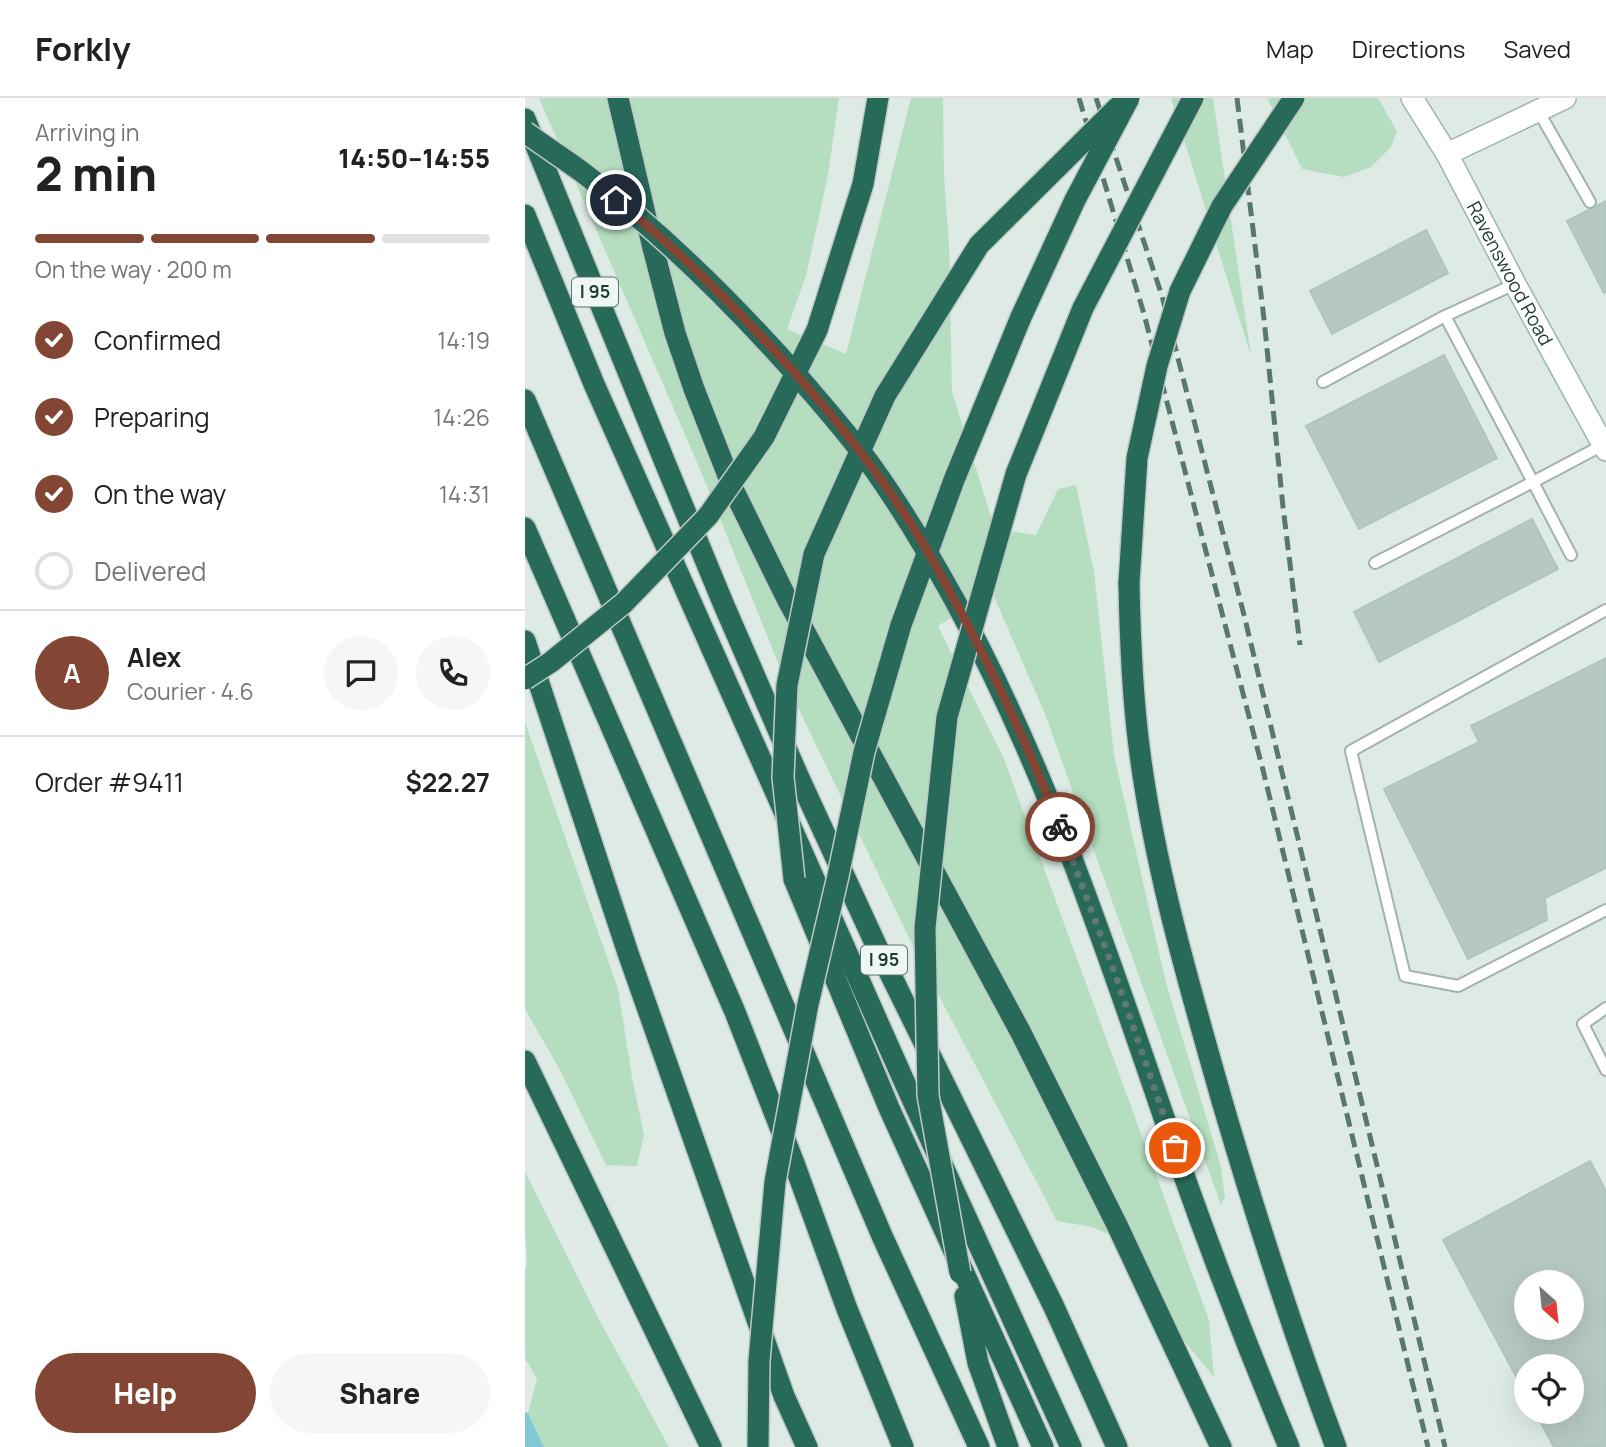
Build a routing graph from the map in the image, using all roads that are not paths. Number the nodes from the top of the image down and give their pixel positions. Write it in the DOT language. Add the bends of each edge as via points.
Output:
graph roads {
  1 [pos="618,98"];
  2 [pos="878,98"];
  3 [pos="1129,98"];
  4 [pos="1193,98"];
  5 [pos="1294,98"];
  6 [pos="1412,98"];
  7 [pos="1565,98"];
  8 [pos="1539,112"];
  9 [pos="525,119"];
  10 [pos="525,132"];
  11 [pos="1447,154"];
  12 [pos="1590,202"];
  13 [pos="525,215"];
  14 [pos="1515,284"];
  15 [pos="1444,316"];
  16 [pos="1324,382"];
  17 [pos="525,400"];
  18 [pos="1604,447"];
  19 [pos="1533,482"];
  20 [pos="525,528"];
  21 [pos="1571,555"];
  22 [pos="1375,563"];
  23 [pos="1606,610"];
  24 [pos="525,641"];
  25 [pos="525,679"];
  26 [pos="1606,909"];
  27 [pos="1606,1008"];
  28 [pos="525,1061"];
  29 [pos="1606,1070"];
  30 [pos="711,1447"];
  31 [pos="758,1447"];
  32 [pos="807,1447"];
  33 [pos="903,1447"];
  34 [pos="979,1447"];
  35 [pos="1008,1447"];
  36 [pos="1043,1447"];
  37 [pos="1071,1447"];
  38 [pos="1117,1447"];
  39 [pos="1221,1447"];
  40 [pos="1289,1447"];
  41 [pos="1336,1447"];
  1 -- 39 [label="highway" via="675,333 734,491 786,597 1021,1033"];
  2 -- 25 [label="highway, bridge" via="863,184 817,330 764,437 708,516 624,603"];
  3 -- 31 [label="highway, bridge" via="1021,317 954,480 901,625 864,752 808,1004 775,1182 759,1361"];
  3 -- 36 [label="highway, bridge" via="979,245 885,396 814,554 787,685 783,777 794,879 889,1108"];
  4 -- 35 [label="highway, bridge" via="1083,308 1021,461 947,717 925,928 928,1095 978,1363"];
  5 -- 41 [label="highway, bridge" via="1221,206 1180,291 1157,366 1137,458 1129,583 1131,658 1139,748 1155,838 1201,1027 1258,1218"];
  6 -- 11 [label="street, Ravenswood Road"];
  7 -- 8 [label="street"];
  8 -- 11 [label="street"];
  8 -- 12 [label="lane"];
  9 -- 38 [label="highway, I 95" via="799,778"];
  10 -- 40 [label="highway, bridge" via="634,214 747,320 829,413 917,533 971,631 1037,768 1113,968 1209,1245"];
  11 -- 14 [label="street, Ravenswood Road"];
  13 -- 37 [label="highway" via="594,384"];
  14 -- 15 [label="lane"];
  14 -- 18 [label="street, Ravenswood Road"];
  15 -- 16 [label="lane"];
  15 -- 19 [label="lane"];
  17 -- 34 [label="highway" via="883,1238"];
  18 -- 19 [label="lane"];
  19 -- 21 [label="lane"];
  19 -- 22 [label="lane"];
  20 -- 33 [label="highway" via="735,1012"];
  23 -- 26 [label="lane" via="1351,751 1405,976 1458,986"];
  24 -- 32 [label="highway" via="632,966 784,1396"];
  27 -- 29 [label="lane" via="1583,1024"];
  28 -- 30 [label="highway"];
}
